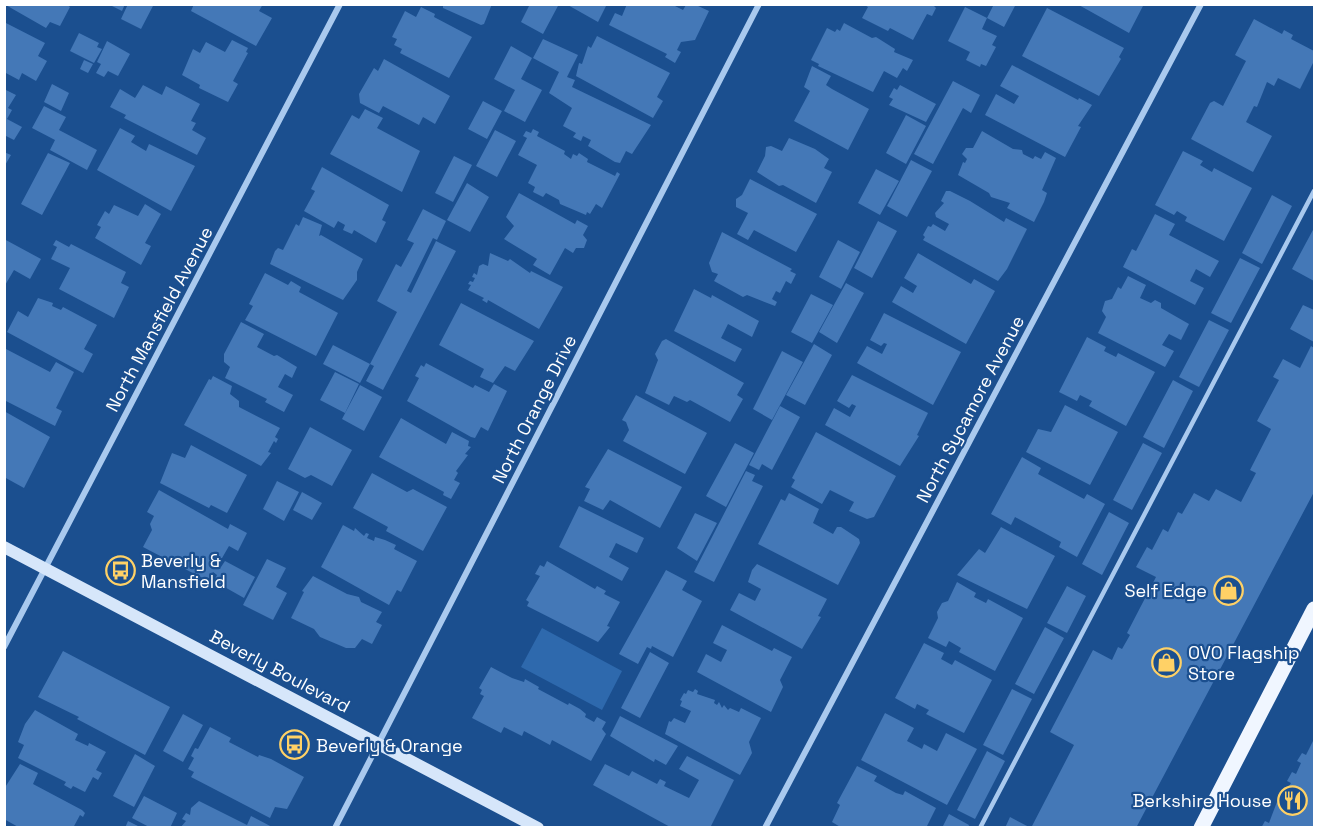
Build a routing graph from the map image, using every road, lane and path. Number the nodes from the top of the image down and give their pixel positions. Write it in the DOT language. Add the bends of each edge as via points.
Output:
graph roads {
  1 [pos="340,4"];
  2 [pos="759,4"];
  3 [pos="1201,4"];
  4 [pos="1314,191"];
  5 [pos="4,547"];
  6 [pos="46,569"];
  7 [pos="1314,609"];
  8 [pos="4,647"];
  9 [pos="380,744"];
  10 [pos="335,828"];
  11 [pos="538,828"];
  12 [pos="765,828"];
  13 [pos="980,828"];
  14 [pos="1202,828"];
  1 -- 6 [label="street, North Mansfield Avenue"];
  2 -- 9 [label="street, North Orange Drive"];
  3 -- 12 [label="street, North Sycamore Avenue"];
  4 -- 13 [label="lane"];
  5 -- 6 [label="main road, Beverly Boulevard"];
  6 -- 8 [label="street, North Mansfield Avenue"];
  6 -- 9 [label="main road, Beverly Boulevard"];
  7 -- 14 [label="main road"];
  9 -- 10 [label="street, North Orange Drive"];
  9 -- 11 [label="main road, Beverly Boulevard"];
}
